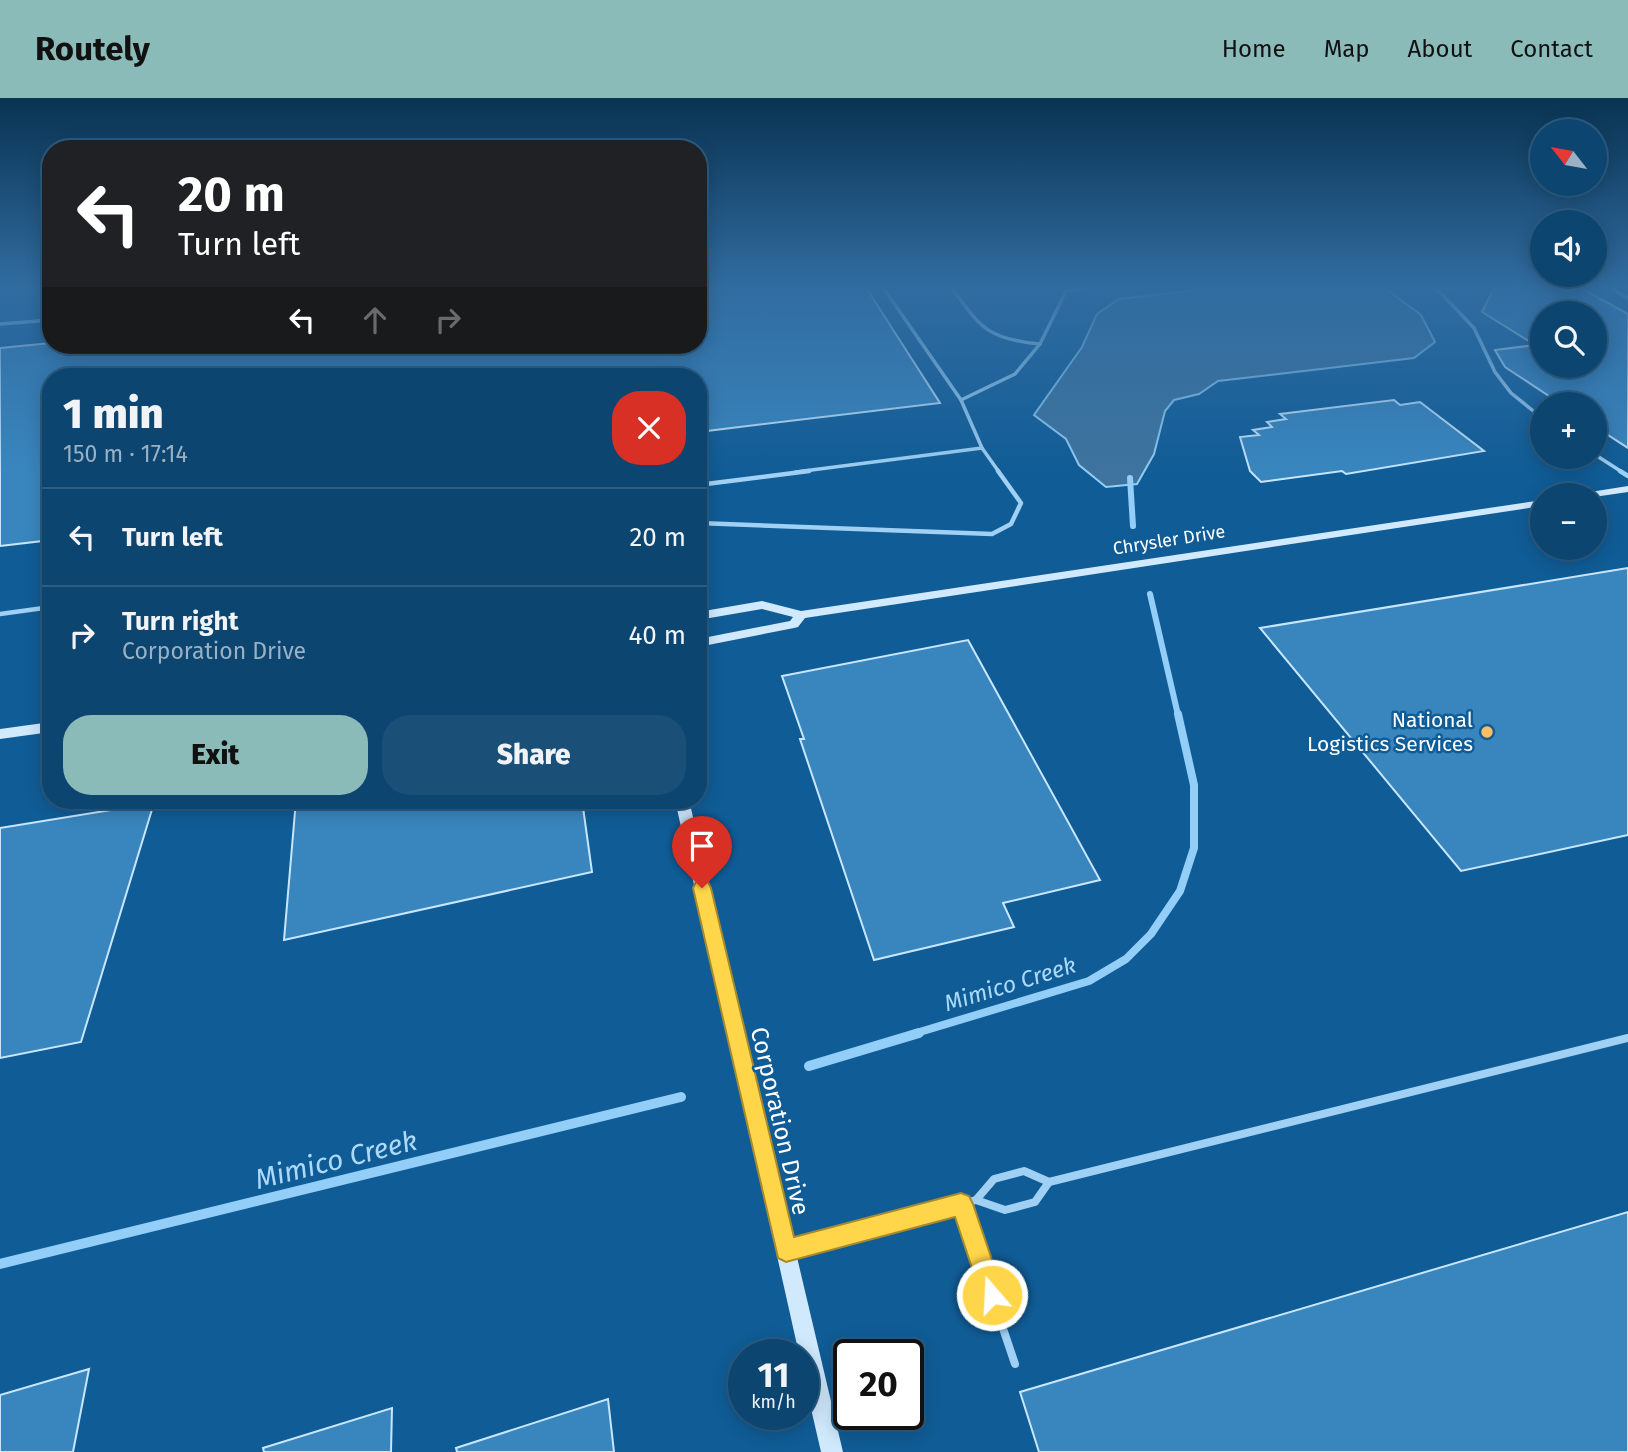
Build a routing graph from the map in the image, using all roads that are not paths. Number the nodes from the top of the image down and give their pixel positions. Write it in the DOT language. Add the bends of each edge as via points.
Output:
graph roads {
  1 [pos="926,349"];
  2 [pos="1036,349"];
  3 [pos="1484,349"];
  4 [pos="961,400"];
  5 [pos="1530,408"];
  6 [pos="982,448"];
  7 [pos="1607,462"];
  8 [pos="1628,476"];
  9 [pos="707,484"];
  10 [pos="1628,489"];
  11 [pos="1607,492"];
  12 [pos="1530,504"];
  13 [pos="707,523"];
  14 [pos="42,608"];
  15 [pos="0,614"];
  16 [pos="707,614"];
  17 [pos="801,614"];
  18 [pos="707,641"];
  19 [pos="42,728"];
  20 [pos="0,734"];
  21 [pos="684,809"];
  22 [pos="1628,1038"];
  23 [pos="1049,1182"];
  24 [pos="976,1200"];
  25 [pos="961,1204"];
  26 [pos="786,1250"];
  27 [pos="1016,1364"];
  28 [pos="832,1452"];
  1 -- 4 [label="lane"];
  2 -- 4 [label="lane" via="1015,374"];
  3 -- 5 [label="lane" via="1511,393"];
  4 -- 6 [label="lane"];
  6 -- 9 [label="lane"];
  6 -- 13 [label="lane" via="1021,503 1017,519 1006,530 992,534"];
  7 -- 8 [label="lane"];
  10 -- 11 [label="street"];
  12 -- 17 [label="street, Chrysler Drive"];
  14 -- 15 [label="lane"];
  16 -- 17 [label="street, Chrysler Drive" via="762,605"];
  17 -- 18 [label="street, Chrysler Drive" via="794,624"];
  19 -- 20 [label="street"];
  21 -- 26 [label="street, Corporation Drive"];
  22 -- 23 [label="lane"];
  23 -- 24 [label="lane" via="1024,1171 994,1180"];
  23 -- 24 [label="lane" via="1035,1202 1005,1210"];
  24 -- 25 [label="lane"];
  25 -- 26 [label="lane"];
  25 -- 27 [label="lane"];
  26 -- 28 [label="street, Corporation Drive"];
}
